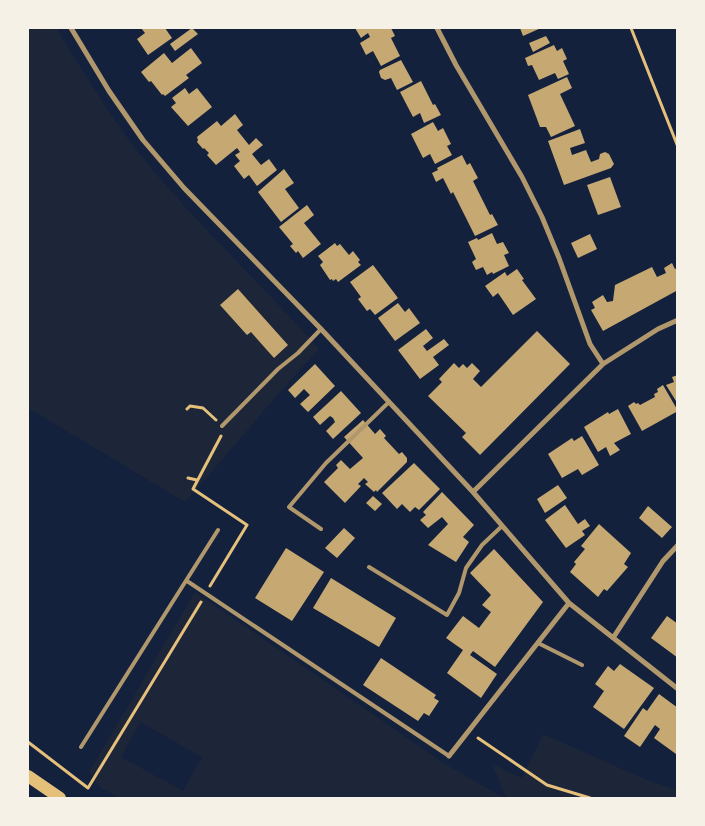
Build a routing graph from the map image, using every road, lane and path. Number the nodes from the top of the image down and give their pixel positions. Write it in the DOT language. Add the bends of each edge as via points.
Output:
graph roads {
  1 [pos="71,28"];
  2 [pos="437,28"];
  3 [pos="631,28"];
  4 [pos="678,147"];
  5 [pos="678,320"];
  6 [pos="321,329"];
  7 [pos="603,364"];
  8 [pos="389,402"];
  9 [pos="187,408"];
  10 [pos="222,426"];
  11 [pos="188,478"];
  12 [pos="197,480"];
  13 [pos="473,492"];
  14 [pos="501,527"];
  15 [pos="321,529"];
  16 [pos="218,530"];
  17 [pos="678,545"];
  18 [pos="369,567"];
  19 [pos="187,581"];
  20 [pos="206,593"];
  21 [pos="569,603"];
  22 [pos="613,638"];
  23 [pos="538,643"];
  24 [pos="582,665"];
  25 [pos="678,689"];
  26 [pos="470,732"];
  27 [pos="28,742"];
  28 [pos="81,747"];
  29 [pos="449,756"];
  30 [pos="28,776"];
  31 [pos="60,798"];
  32 [pos="590,798"];
  1 -- 6 [label="street" via="142,140 184,188"];
  2 -- 7 [label="street" via="522,177 552,242 590,344"];
  3 -- 4 [label="path"];
  5 -- 7 [label="street"];
  6 -- 8 [label="street"];
  6 -- 10 [label="lane"];
  7 -- 13 [label="street"];
  8 -- 13 [label="street"];
  8 -- 15 [label="lane" via="326,463 289,507"];
  9 -- 10 [label="path" via="202,408"];
  10 -- 12 [label="path" via="220,439"];
  11 -- 12 [label="path"];
  12 -- 20 [label="path" via="193,490 247,525"];
  13 -- 14 [label="street"];
  14 -- 18 [label="lane" via="482,545 466,568 459,593 447,615"];
  14 -- 21 [label="street"];
  16 -- 19 [label="lane"];
  17 -- 22 [label="street" via="663,561"];
  19 -- 20 [label="lane"];
  19 -- 28 [label="lane"];
  20 -- 27 [label="path" via="88,788"];
  20 -- 29 [label="lane"];
  21 -- 22 [label="street"];
  21 -- 23 [label="street"];
  22 -- 25 [label="street"];
  23 -- 24 [label="lane"];
  23 -- 26 [label="street"];
  26 -- 29 [label="street"];
  26 -- 32 [label="path" via="547,785"];
  30 -- 31 [label="main road"];
}
